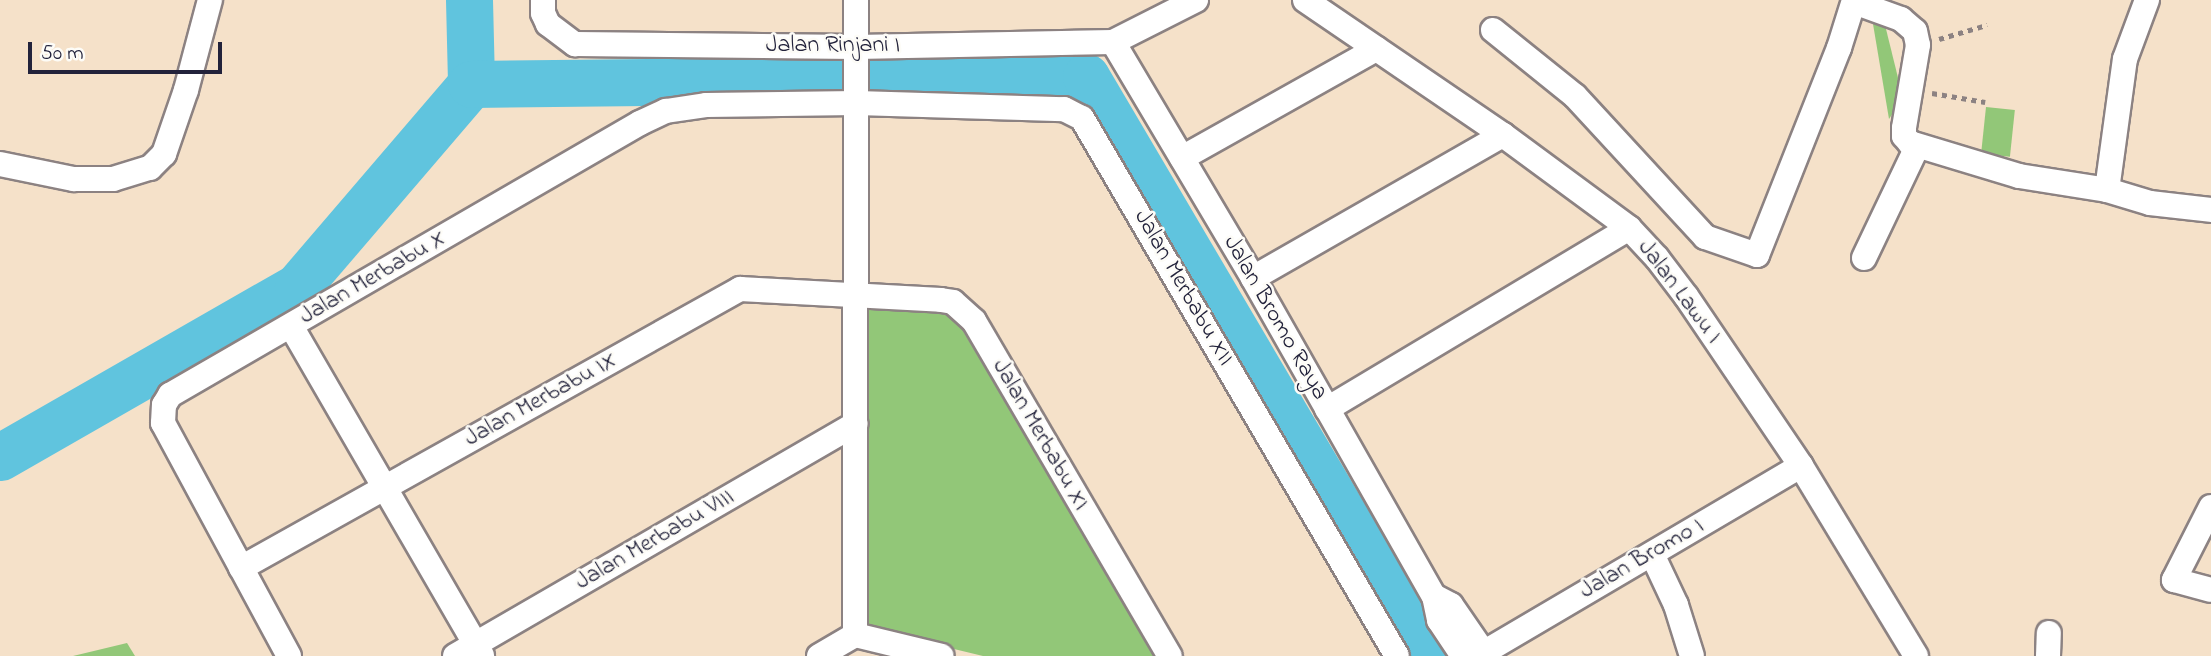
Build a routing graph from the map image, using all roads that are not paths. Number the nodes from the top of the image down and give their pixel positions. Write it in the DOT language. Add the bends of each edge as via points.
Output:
graph roads {
  1 [pos="210,0"];
  2 [pos="543,0"];
  3 [pos="856,0"];
  4 [pos="1196,0"];
  5 [pos="1305,0"];
  6 [pos="2147,0"];
  7 [pos="1854,1"];
  8 [pos="1493,30"];
  9 [pos="1113,42"];
  10 [pos="1376,49"];
  11 [pos="857,54"];
  12 [pos="857,97"];
  13 [pos="1503,135"];
  14 [pos="1917,146"];
  15 [pos="1182,158"];
  16 [pos="0,164"];
  17 [pos="2107,190"];
  18 [pos="2211,210"];
  19 [pos="1629,228"];
  20 [pos="1864,258"];
  21 [pos="1253,278"];
  22 [pos="856,294"];
  23 [pos="291,326"];
  24 [pos="1326,409"];
  25 [pos="856,424"];
  26 [pos="1801,466"];
  27 [pos="384,488"];
  28 [pos="2211,508"];
  29 [pos="1652,554"];
  30 [pos="241,568"];
  31 [pos="2211,590"];
  32 [pos="855,635"];
  33 [pos="470,652"];
  34 [pos="1477,655"];
  35 [pos="289,656"];
  36 [pos="819,656"];
  37 [pos="942,656"];
  38 [pos="1170,656"];
  39 [pos="1397,656"];
  40 [pos="1692,656"];
  41 [pos="1916,656"];
  1 -- 16 [label="street" via="164,154 150,168 113,178 74,179"];
  2 -- 11 [label="street, Jalan Rinjani I" via="544,18 557,33 580,44"];
  3 -- 11 [label="street"];
  4 -- 9 [label="street"];
  5 -- 10 [label="street, Jalan Lawu I"];
  6 -- 17 [label="street" via="2124,59"];
  7 -- 8 [label="street" via="1757,256 1705,237 1575,96"];
  7 -- 14 [label="street" via="1913,26 1918,45 1904,136"];
  9 -- 11 [label="street, Jalan Rinjani I"];
  9 -- 15 [label="street, Jalan Bromo Raya"];
  10 -- 13 [label="street, Jalan Lawu I"];
  10 -- 15 [label="street"];
  11 -- 12 [label="street"];
  12 -- 22 [label="street"];
  12 -- 23 [label="street, Jalan Merbabu X" via="666,111"];
  12 -- 39 [label="street, Jalan Merbabu XII" via="1064,109 1082,118"];
  13 -- 19 [label="street, Jalan Lawu I"];
  13 -- 21 [label="street"];
  14 -- 17 [label="street" via="2019,176"];
  14 -- 20 [label="street"];
  15 -- 21 [label="street, Jalan Bromo Raya"];
  17 -- 18 [label="street" via="2150,202"];
  19 -- 24 [label="street"];
  19 -- 26 [label="street, Jalan Lawu I" via="1686,296"];
  21 -- 24 [label="street, Jalan Bromo Raya"];
  22 -- 25 [label="street"];
  22 -- 27 [label="street, Jalan Merbabu IX" via="748,289 733,293"];
  22 -- 38 [label="street, Jalan Merbabu XI" via="941,299 953,302 974,321"];
  23 -- 27 [label="street"];
  23 -- 30 [label="street, Jalan Merbabu X" via="180,388 164,405 163,423"];
  24 -- 34 [label="street, Jalan Bromo Raya" via="1434,596 1451,605"];
  25 -- 32 [label="street"];
  25 -- 33 [label="street, Jalan Merbabu VIII"];
  26 -- 29 [label="street, Jalan Bromo I"];
  26 -- 41 [label="street, Jalan Lawu I"];
  27 -- 30 [label="street, Jalan Merbabu IX"];
  27 -- 33 [label="street"];
  28 -- 31 [label="street" via="2174,580"];
  29 -- 34 [label="street, Jalan Bromo I"];
  29 -- 40 [label="street" via="1676,605"];
  30 -- 35 [label="street, Jalan Merbabu X"];
  32 -- 36 [label="street"];
  32 -- 37 [label="street"];
}
